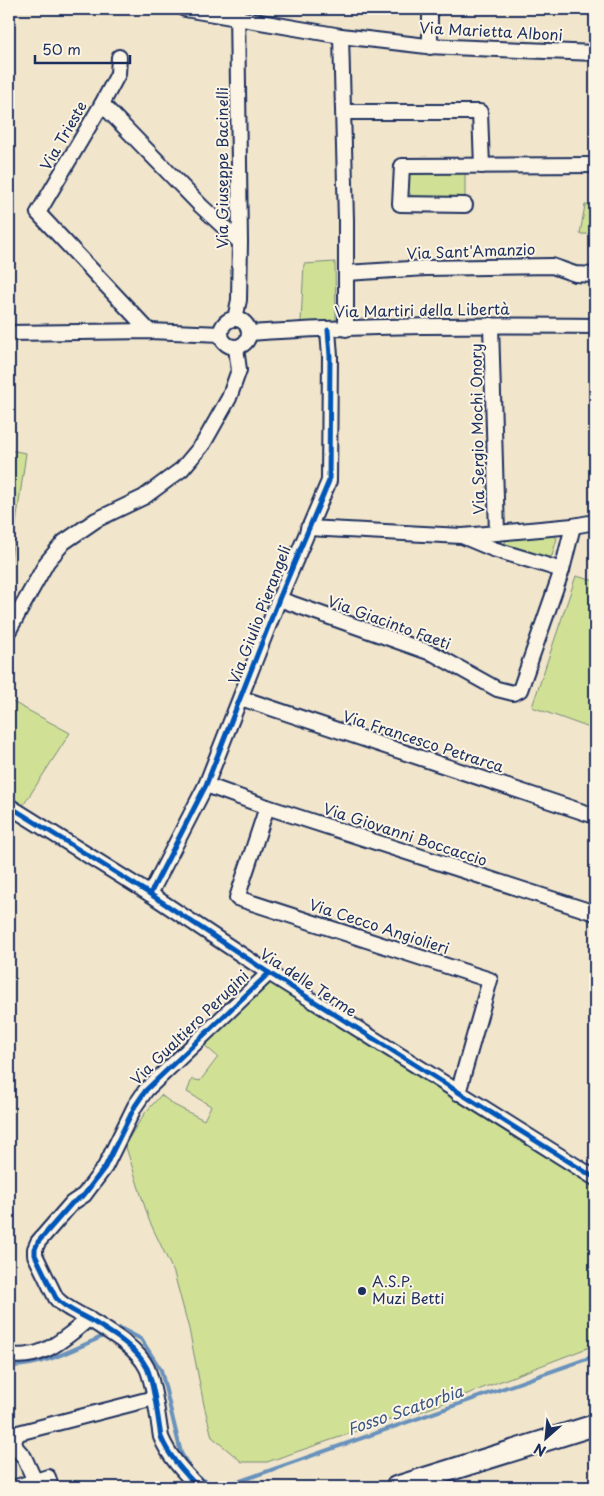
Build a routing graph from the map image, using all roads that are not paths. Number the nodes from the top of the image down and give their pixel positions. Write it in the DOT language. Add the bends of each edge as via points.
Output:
graph roads {
  1 [pos="185,9"];
  2 [pos="430,9"];
  3 [pos="238,13"];
  4 [pos="342,36"];
  5 [pos="430,47"];
  6 [pos="595,53"];
  7 [pos="119,57"];
  8 [pos="102,104"];
  9 [pos="344,112"];
  10 [pos="595,164"];
  11 [pos="482,166"];
  12 [pos="465,205"];
  13 [pos="240,242"];
  14 [pos="346,273"];
  15 [pos="595,274"];
  16 [pos="235,319"];
  17 [pos="492,325"];
  18 [pos="595,326"];
  19 [pos="346,329"];
  20 [pos="328,330"];
  21 [pos="149,331"];
  22 [pos="9,333"];
  23 [pos="250,333"];
  24 [pos="221,334"];
  25 [pos="236,348"];
  26 [pos="595,522"];
  27 [pos="573,526"];
  28 [pos="308,528"];
  29 [pos="496,533"];
  30 [pos="462,536"];
  31 [pos="562,570"];
  32 [pos="279,599"];
  33 [pos="9,630"];
  34 [pos="241,698"];
  35 [pos="206,785"];
  36 [pos="9,806"];
  37 [pos="267,807"];
  38 [pos="595,816"];
  39 [pos="150,894"];
  40 [pos="595,913"];
  41 [pos="269,974"];
  42 [pos="458,1093"];
  43 [pos="595,1178"];
  44 [pos="95,1323"];
  45 [pos="9,1355"];
  46 [pos="154,1398"];
  47 [pos="595,1425"];
  48 [pos="35,1481"];
  49 [pos="16,1487"];
  50 [pos="51,1487"];
  51 [pos="198,1487"];
  52 [pos="396,1487"];
  1 -- 3 [label="street, Via Marietta Alboni"];
  2 -- 5 [label="street"];
  3 -- 4 [label="street, Via Marietta Alboni"];
  3 -- 13 [label="street, Via Giuseppe Bacinelli"];
  4 -- 5 [label="street, Via Marietta Alboni"];
  4 -- 9 [label="street"];
  5 -- 6 [label="street, Via Marietta Alboni"];
  7 -- 8 [label="street" via="118,74"];
  8 -- 13 [label="street, Via Trieste"];
  8 -- 21 [label="street, Via Trieste" via="38,213"];
  9 -- 11 [label="street" via="480,112"];
  9 -- 14 [label="street"];
  10 -- 11 [label="street"];
  11 -- 12 [label="street" via="402,166 400,204"];
  13 -- 16 [label="street, Via Giuseppe Bacinelli" via="239,300"];
  14 -- 15 [label="street, Via Sant'Amanzio" via="552,266 575,274"];
  14 -- 19 [label="street"];
  16 -- 23 [label="street" via="247,325"];
  16 -- 24 [label="street" via="227,322"];
  17 -- 18 [label="street, Via Martiri della Libertà"];
  17 -- 19 [label="street, Via Martiri della Libertà"];
  17 -- 29 [label="street, Via Sergio Mochi Onory"];
  19 -- 20 [label="street, Via Martiri della Libertà"];
  20 -- 23 [label="street, Via Martiri della Libertà"];
  20 -- 28 [label="street, Via Giulio Pierangeli" via="328,481"];
  21 -- 22 [label="street"];
  21 -- 24 [label="street"];
  23 -- 25 [label="street" via="244,345"];
  24 -- 25 [label="street" via="227,345"];
  25 -- 33 [label="street" via="239,370 229,398 203,444 182,469 144,497 96,520 64,542 47,562"];
  26 -- 27 [label="street"];
  27 -- 29 [label="street"];
  27 -- 31 [label="street, Via Giacinto Faeti"];
  28 -- 30 [label="street"];
  28 -- 32 [label="street, Via Giulio Pierangeli"];
  29 -- 30 [label="street"];
  30 -- 31 [label="street" via="493,550"];
  31 -- 32 [label="street, Via Giacinto Faeti" via="520,690 513,693 497,689 434,654"];
  32 -- 34 [label="street, Via Giulio Pierangeli"];
  34 -- 35 [label="street, Via Giulio Pierangeli"];
  34 -- 38 [label="street, Via Francesco Petrarca"];
  35 -- 37 [label="street, Via Giovanni Boccaccio"];
  35 -- 39 [label="street, Via Giulio Pierangeli"];
  36 -- 39 [label="street, Via delle Terme"];
  37 -- 40 [label="street, Via Giovanni Boccaccio"];
  37 -- 42 [label="street, Via Cecco Angiolieri" via="237,898 490,980"];
  39 -- 41 [label="street, Via delle Terme"];
  41 -- 42 [label="street, Via delle Terme"];
  41 -- 44 [label="street, Via Gualtiero Perugini" via="146,1090 104,1167 84,1195 72,1203 34,1249 56,1298"];
  42 -- 43 [label="street, Via delle Terme"];
  44 -- 45 [label="street" via="32,1356"];
  44 -- 46 [label="street, Via Gualtiero Perugini" via="136,1354 147,1369"];
  46 -- 48 [label="street" via="18,1433 14,1441 16,1448"];
  46 -- 51 [label="street, Via Gualtiero Perugini" via="165,1447"];
  47 -- 52 [label="main road"];
  48 -- 49 [label="street"];
  48 -- 50 [label="street" via="48,1477"];
}
